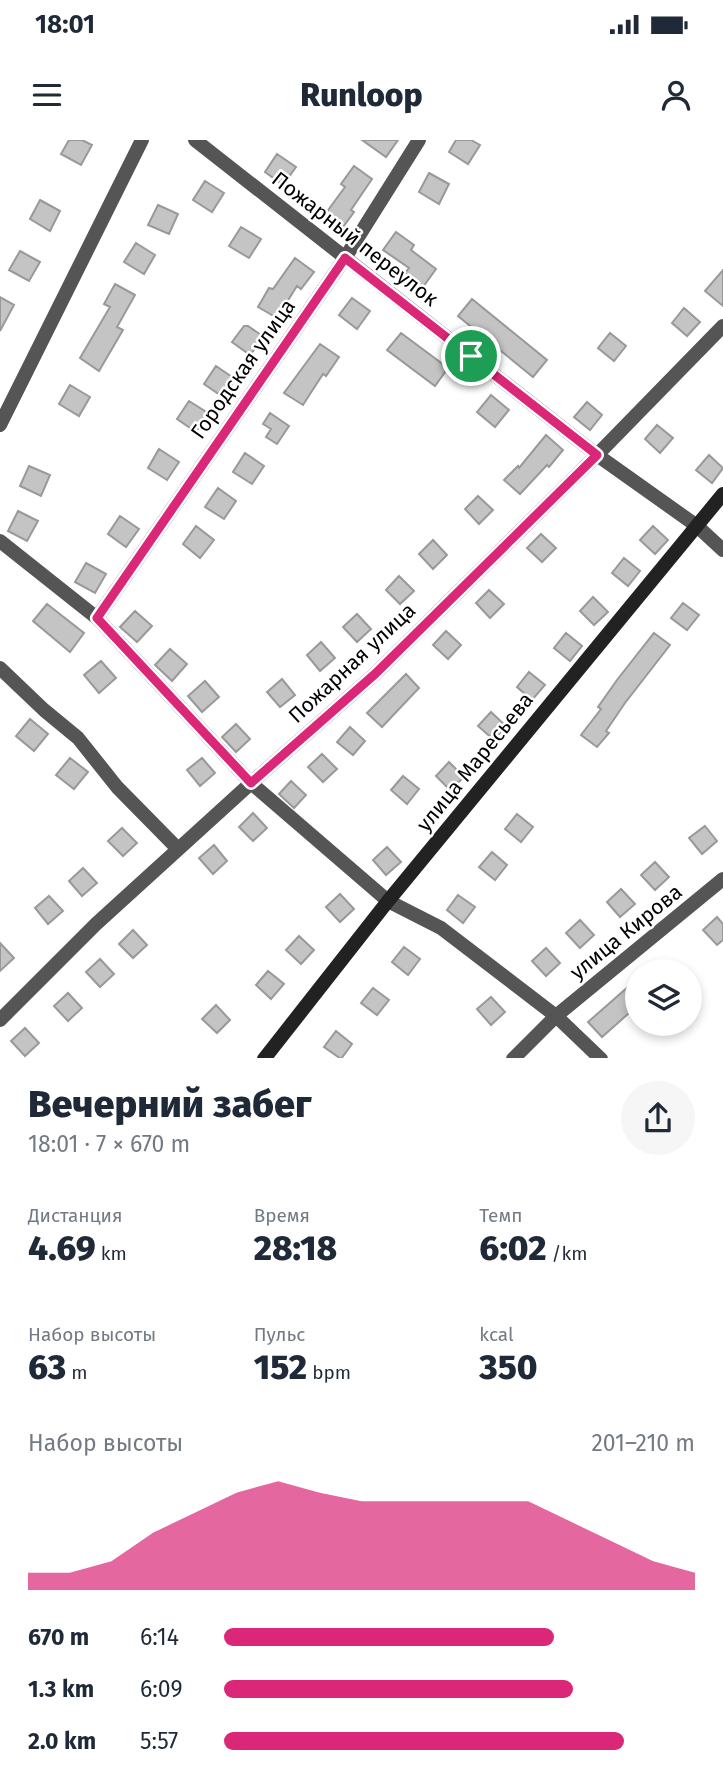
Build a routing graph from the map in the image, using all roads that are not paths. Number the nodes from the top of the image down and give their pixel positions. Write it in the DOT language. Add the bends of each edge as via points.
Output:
graph roads {
  1 [pos="142,140"];
  2 [pos="195,140"];
  3 [pos="419,140"];
  4 [pos="345,258"];
  5 [pos="723,326"];
  6 [pos="0,425"];
  7 [pos="597,455"];
  8 [pos="723,494"];
  9 [pos="697,526"];
  10 [pos="0,541"];
  11 [pos="723,550"];
  12 [pos="97,618"];
  13 [pos="0,668"];
  14 [pos="251,783"];
  15 [pos="178,849"];
  16 [pos="723,879"];
  17 [pos="388,901"];
  18 [pos="556,1016"];
  19 [pos="0,1020"];
  20 [pos="265,1058"];
  21 [pos="514,1058"];
  22 [pos="600,1058"];
  1 -- 6 [label="street"];
  2 -- 4 [label="street, Пожарный переулок"];
  3 -- 4 [label="street, Городская улица"];
  4 -- 7 [label="street, Пожарный переулок"];
  4 -- 12 [label="street, Городская улица"];
  5 -- 7 [label="street, Пожарная улица"];
  7 -- 9 [label="street, Пожарный переулок"];
  7 -- 14 [label="street, Пожарная улица" via="375,674"];
  8 -- 9 [label="street, улица Маресьева"];
  9 -- 11 [label="street, Пожарный переулок"];
  9 -- 17 [label="street, улица Маресьева"];
  10 -- 12 [label="street"];
  12 -- 14 [label="street"];
  13 -- 15 [label="street" via="78,738 117,787"];
  14 -- 15 [label="street, Пожарная улица"];
  14 -- 17 [label="street"];
  15 -- 19 [label="street, Пожарная улица"];
  16 -- 18 [label="street, улица Кирова"];
  17 -- 18 [label="street" via="441,928"];
  17 -- 20 [label="street, улица Маресьева"];
  18 -- 21 [label="street, улица Кирова"];
  18 -- 22 [label="street"];
}
